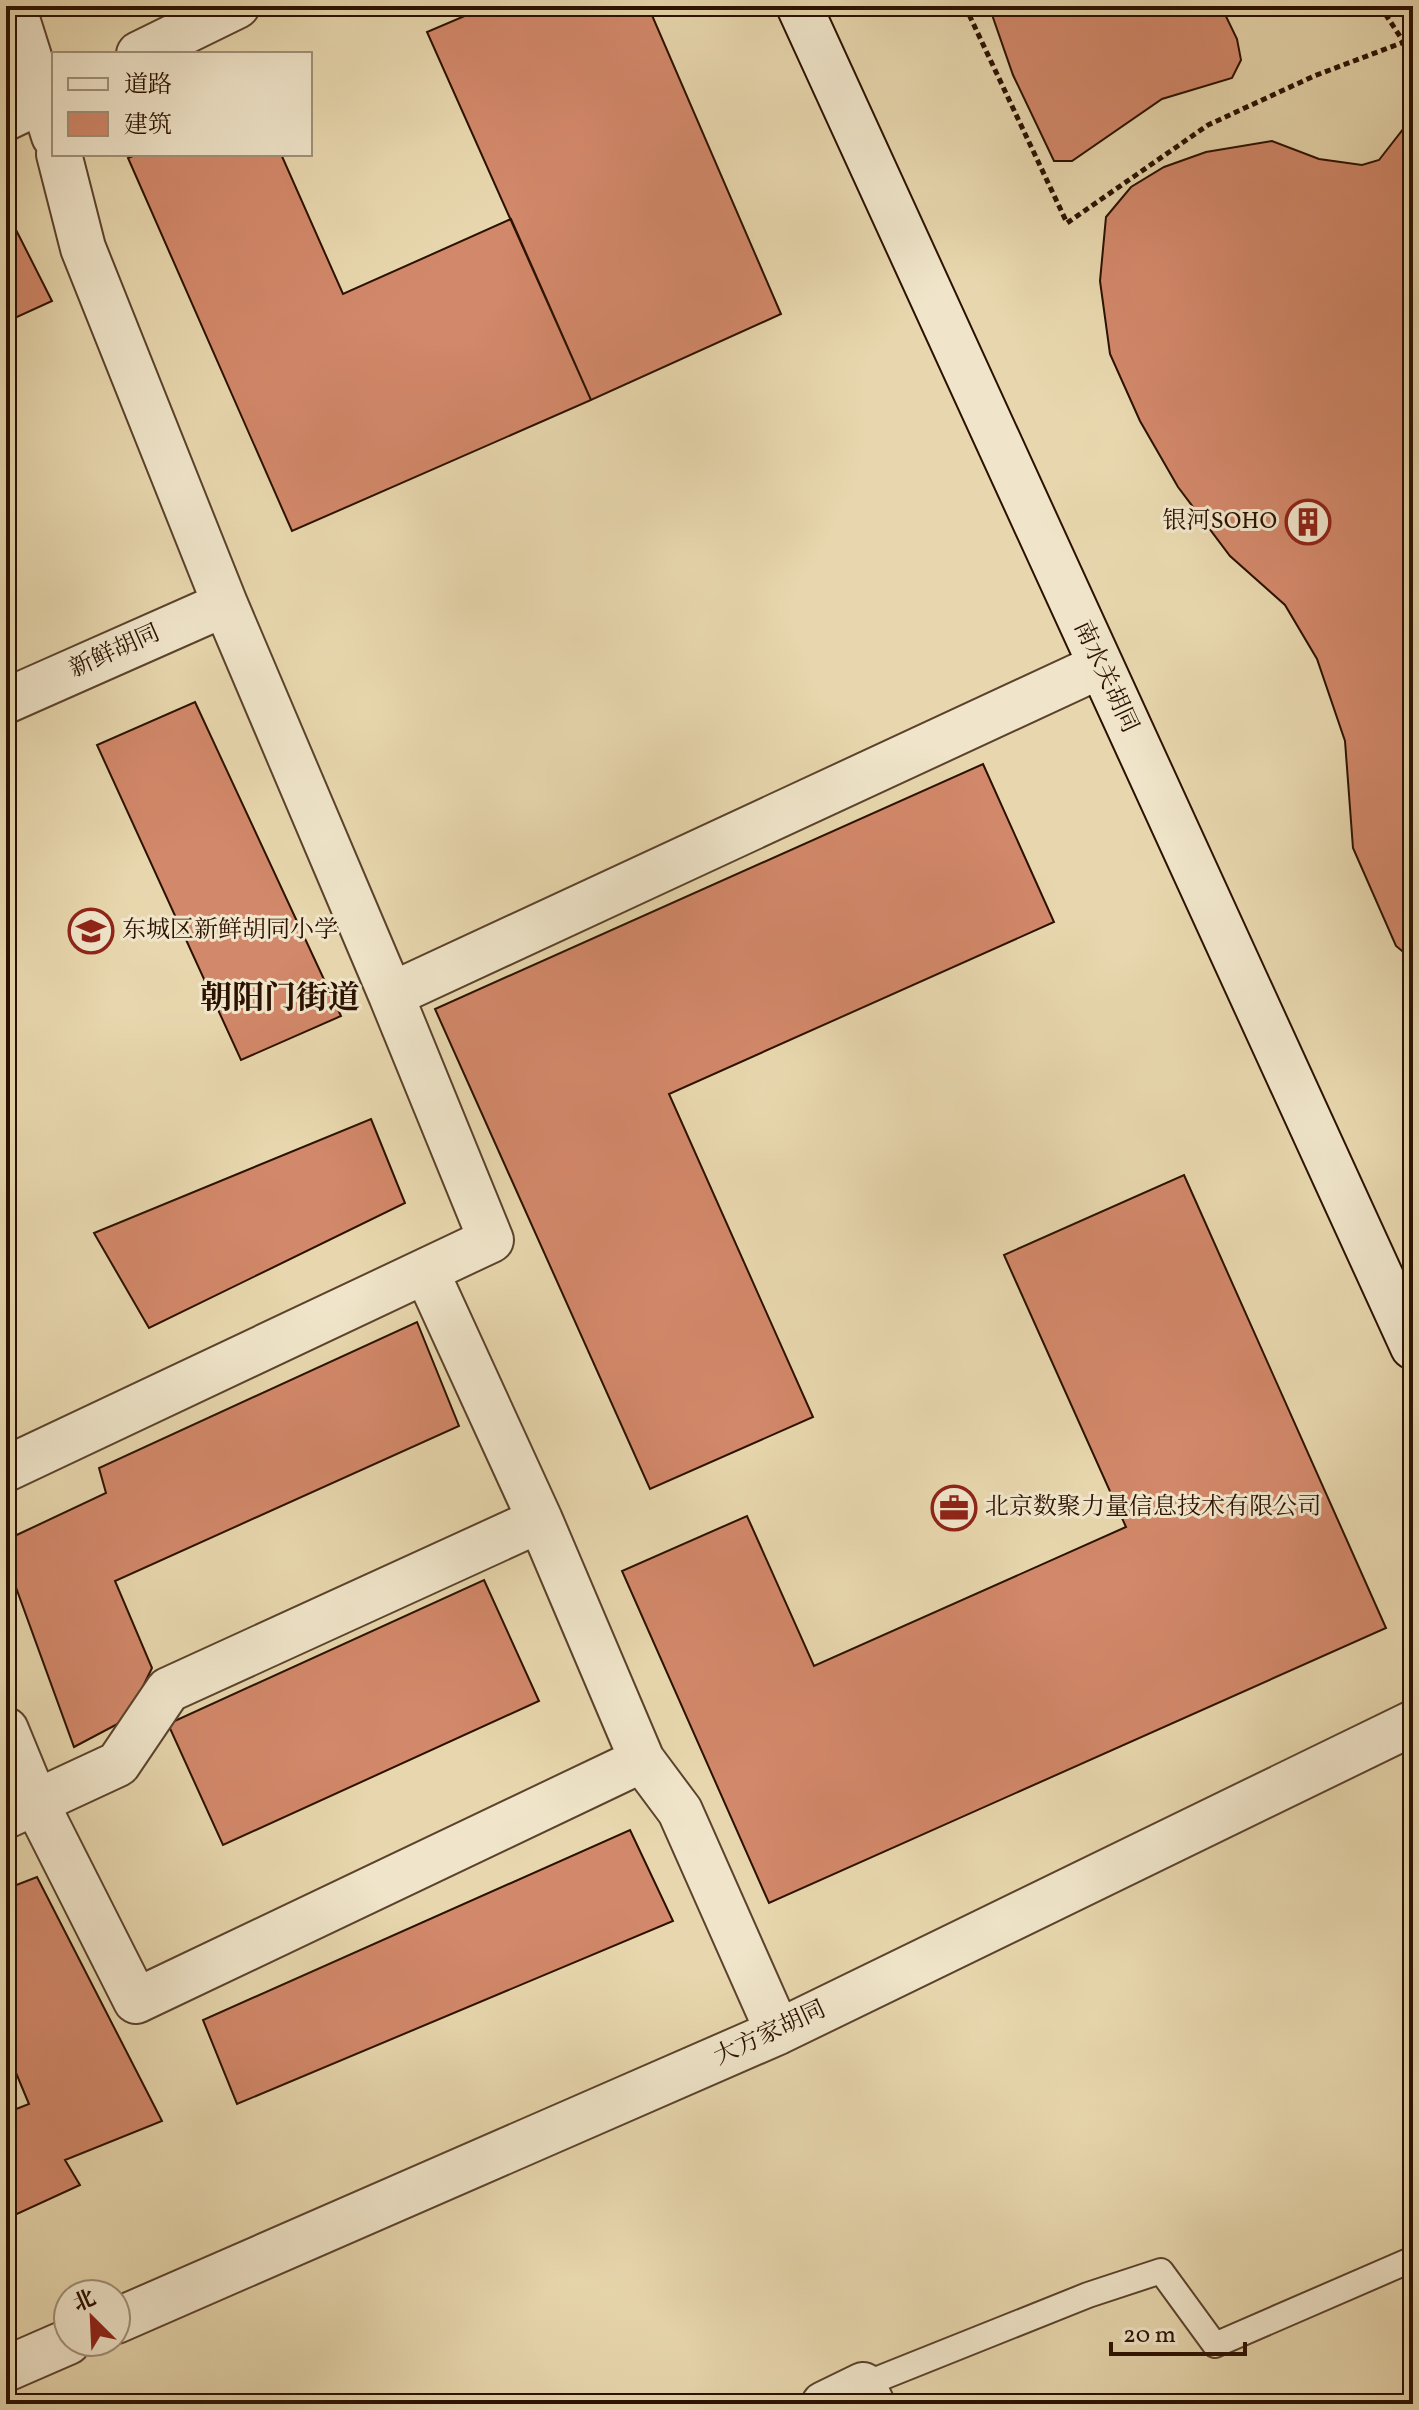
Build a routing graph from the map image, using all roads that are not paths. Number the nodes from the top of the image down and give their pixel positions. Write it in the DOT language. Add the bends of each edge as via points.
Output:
graph roads {
  1 [pos="13,6"];
  2 [pos="237,6"];
  3 [pos="799,6"];
  4 [pos="143,52"];
  5 [pos="51,111"];
  6 [pos="6,118"];
  7 [pos="60,156"];
  8 [pos="225,604"];
  9 [pos="1100,666"];
  10 [pos="6,701"];
  11 [pos="391,995"];
  12 [pos="426,1271"];
  13 [pos="1413,1347"];
  14 [pos="6,1469"];
  15 [pos="540,1520"];
  16 [pos="1413,1723"];
  17 [pos="6,1730"];
  18 [pos="642,1760"];
  19 [pos="21,1810"];
  20 [pos="778,2032"];
  21 [pos="1413,2259"];
  22 [pos="132,2314"];
  23 [pos="52,2349"];
  24 [pos="6,2369"];
  25 [pos="868,2395"];
  26 [pos="824,2404"];
  1 -- 5 [label="street"];
  2 -- 4 [label="street"];
  3 -- 9 [label="street, 南水关胡同"];
  5 -- 6 [label="street"];
  7 -- 8 [label="street" via="83,248"];
  8 -- 10 [label="street, 新鲜胡同"];
  8 -- 11 [label="street"];
  9 -- 11 [label="street"];
  9 -- 13 [label="street, 南水关胡同"];
  11 -- 12 [label="street" via="491,1240"];
  12 -- 14 [label="street"];
  12 -- 15 [label="street"];
  15 -- 18 [label="street"];
  15 -- 19 [label="street" via="168,1690 118,1764"];
  16 -- 20 [label="street, 大方家胡同"];
  17 -- 19 [label="street"];
  18 -- 19 [label="street" via="136,2001"];
  18 -- 20 [label="street" via="680,1811"];
  20 -- 22 [label="street, 大方家胡同"];
  21 -- 25 [label="lane" via="1215,2345 1161,2271 1088,2295"];
  23 -- 24 [label="street"];
  25 -- 26 [label="street"];
}
